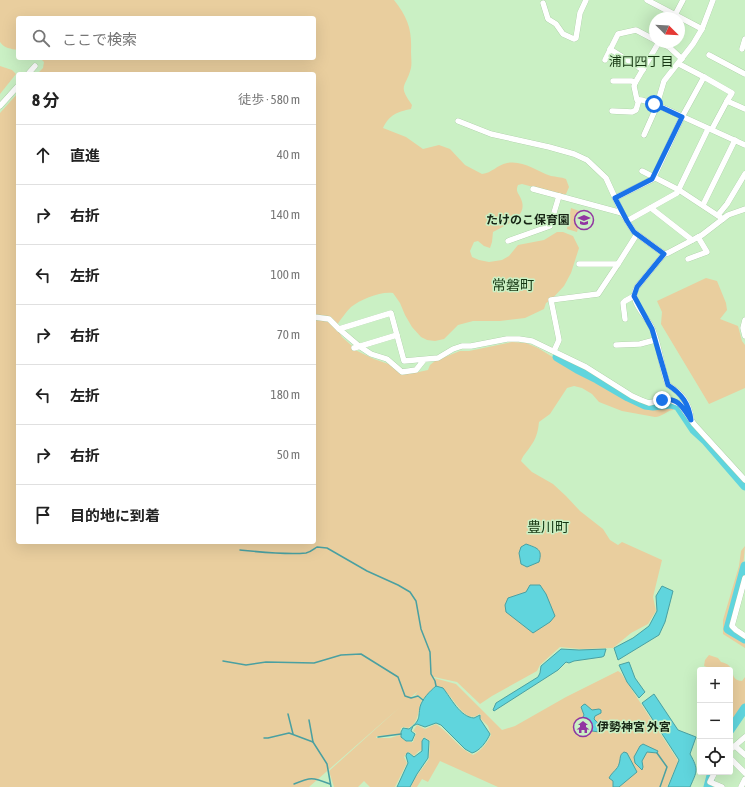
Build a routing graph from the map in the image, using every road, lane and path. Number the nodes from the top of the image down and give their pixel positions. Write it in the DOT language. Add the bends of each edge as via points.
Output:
graph roads {
  1 [pos="586,0"];
  2 [pos="682,0"];
  3 [pos="713,0"];
  4 [pos="650,1"];
  5 [pos="542,3"];
  6 [pos="670,12"];
  7 [pos="676,12"];
  8 [pos="685,20"];
  9 [pos="702,29"];
  10 [pos="649,37"];
  11 [pos="745,39"];
  12 [pos="656,48"];
  13 [pos="670,48"];
  14 [pos="610,49"];
  15 [pos="742,49"];
  16 [pos="709,55"];
  17 [pos="605,60"];
  18 [pos="681,62"];
  19 [pos="35,66"];
  20 [pos="643,70"];
  21 [pos="30,72"];
  22 [pos="745,74"];
  23 [pos="704,77"];
  24 [pos="613,81"];
  25 [pos="635,83"];
  26 [pos="16,88"];
  27 [pos="639,100"];
  28 [pos="727,101"];
  29 [pos="657,105"];
  30 [pos="0,106"];
  31 [pos="745,109"];
  32 [pos="612,110"];
  33 [pos="682,117"];
  34 [pos="458,121"];
  35 [pos="710,129"];
  36 [pos="644,135"];
  37 [pos="735,140"];
  38 [pos="745,145"];
  39 [pos="642,171"];
  40 [pos="745,174"];
  41 [pos="653,177"];
  42 [pos="743,182"];
  43 [pos="533,189"];
  44 [pos="679,190"];
  45 [pos="559,196"];
  46 [pos="615,198"];
  47 [pos="703,206"];
  48 [pos="651,208"];
  49 [pos="745,209"];
  50 [pos="622,213"];
  51 [pos="718,215"];
  52 [pos="723,219"];
  53 [pos="627,221"];
  54 [pos="637,234"];
  55 [pos="698,237"];
  56 [pos="692,240"];
  57 [pos="508,241"];
  58 [pos="664,254"];
  59 [pos="688,258"];
  60 [pos="579,264"];
  61 [pos="618,264"];
  62 [pos="634,296"];
  63 [pos="316,317"];
  64 [pos="625,319"];
  65 [pos="745,320"];
  66 [pos="339,329"];
  67 [pos="397,335"];
  68 [pos="745,336"];
  69 [pos="655,340"];
  70 [pos="616,345"];
  71 [pos="356,347"];
  72 [pos="554,351"];
  73 [pos="424,360"];
  74 [pos="691,420"];
  75 [pos="745,480"];
  76 [pos="745,578"];
  77 [pos="745,636"];
  78 [pos="745,737"];
  79 [pos="735,746"];
  80 [pos="745,755"];
  81 [pos="733,761"];
  82 [pos="745,773"];
  83 [pos="714,775"];
  84 [pos="745,779"];
  85 [pos="722,787"];
  86 [pos="741,787"];
  1 -- 5 [label="street" via="574,39 563,34 556,24 548,19"];
  2 -- 7 [label="street"];
  3 -- 9 [label="street"];
  4 -- 6 [label="street"];
  8 -- 9 [label="street"];
  9 -- 18 [label="street"];
  10 -- 14 [label="street" via="636,30 618,34"];
  11 -- 15 [label="street"];
  12 -- 20 [label="street"];
  13 -- 18 [label="street"];
  14 -- 17 [label="street"];
  14 -- 20 [label="street"];
  16 -- 22 [label="street"];
  18 -- 23 [label="street"];
  18 -- 29 [label="street" via="664,82"];
  19 -- 21 [label="street"];
  20 -- 25 [label="street"];
  23 -- 28 [label="street" via="732,93"];
  23 -- 33 [label="street"];
  24 -- 25 [label="street"];
  25 -- 27 [label="street" via="636,98"];
  26 -- 30 [label="street"];
  27 -- 29 [label="street"];
  27 -- 32 [label="street" via="636,110 632,112"];
  28 -- 31 [label="street"];
  28 -- 35 [label="street"];
  29 -- 33 [label="street"];
  29 -- 36 [label="street"];
  33 -- 35 [label="street"];
  33 -- 41 [label="street"];
  34 -- 46 [label="street" via="491,134 549,147 587,160 606,178"];
  35 -- 37 [label="street"];
  35 -- 44 [label="street"];
  37 -- 38 [label="street"];
  37 -- 47 [label="street"];
  39 -- 41 [label="street"];
  40 -- 42 [label="street"];
  41 -- 44 [label="street"];
  41 -- 46 [label="street"];
  42 -- 51 [label="street"];
  43 -- 45 [label="street"];
  44 -- 47 [label="street"];
  44 -- 48 [label="street"];
  45 -- 50 [label="street"];
  45 -- 57 [label="street" via="550,226"];
  46 -- 50 [label="street"];
  47 -- 51 [label="street"];
  48 -- 53 [label="street"];
  48 -- 56 [label="street"];
  49 -- 52 [label="street"];
  50 -- 53 [label="street"];
  51 -- 52 [label="street"];
  52 -- 55 [label="street"];
  53 -- 54 [label="street"];
  54 -- 58 [label="street"];
  54 -- 61 [label="street"];
  55 -- 56 [label="street"];
  55 -- 59 [label="street" via="707,252"];
  56 -- 58 [label="street"];
  58 -- 62 [label="street" via="637,287"];
  60 -- 61 [label="street"];
  61 -- 72 [label="street" via="598,294 551,300 559,340"];
  62 -- 64 [label="street" via="623,303"];
  62 -- 69 [label="street" via="652,329"];
  63 -- 66 [label="street" via="329,319"];
  65 -- 68 [label="street"];
  66 -- 67 [label="street" via="391,313"];
  66 -- 71 [label="street"];
  67 -- 71 [label="street"];
  67 -- 73 [label="street" via="404,360"];
  69 -- 70 [label="street" via="640,344"];
  69 -- 74 [label="street" via="668,385 684,398"];
  71 -- 73 [label="street" via="387,359 402,372 416,370"];
  72 -- 73 [label="street" via="532,341 507,339 462,346 438,358"];
  72 -- 74 [label="street" via="586,367 632,396 649,403 665,400 676,402 682,406"];
  74 -- 75 [label="street"];
  76 -- 77 [label="street" via="732,626"];
  78 -- 79 [label="street"];
  79 -- 80 [label="street"];
  81 -- 82 [label="street"];
  83 -- 85 [label="street" via="710,782"];
  84 -- 86 [label="street"];
}
